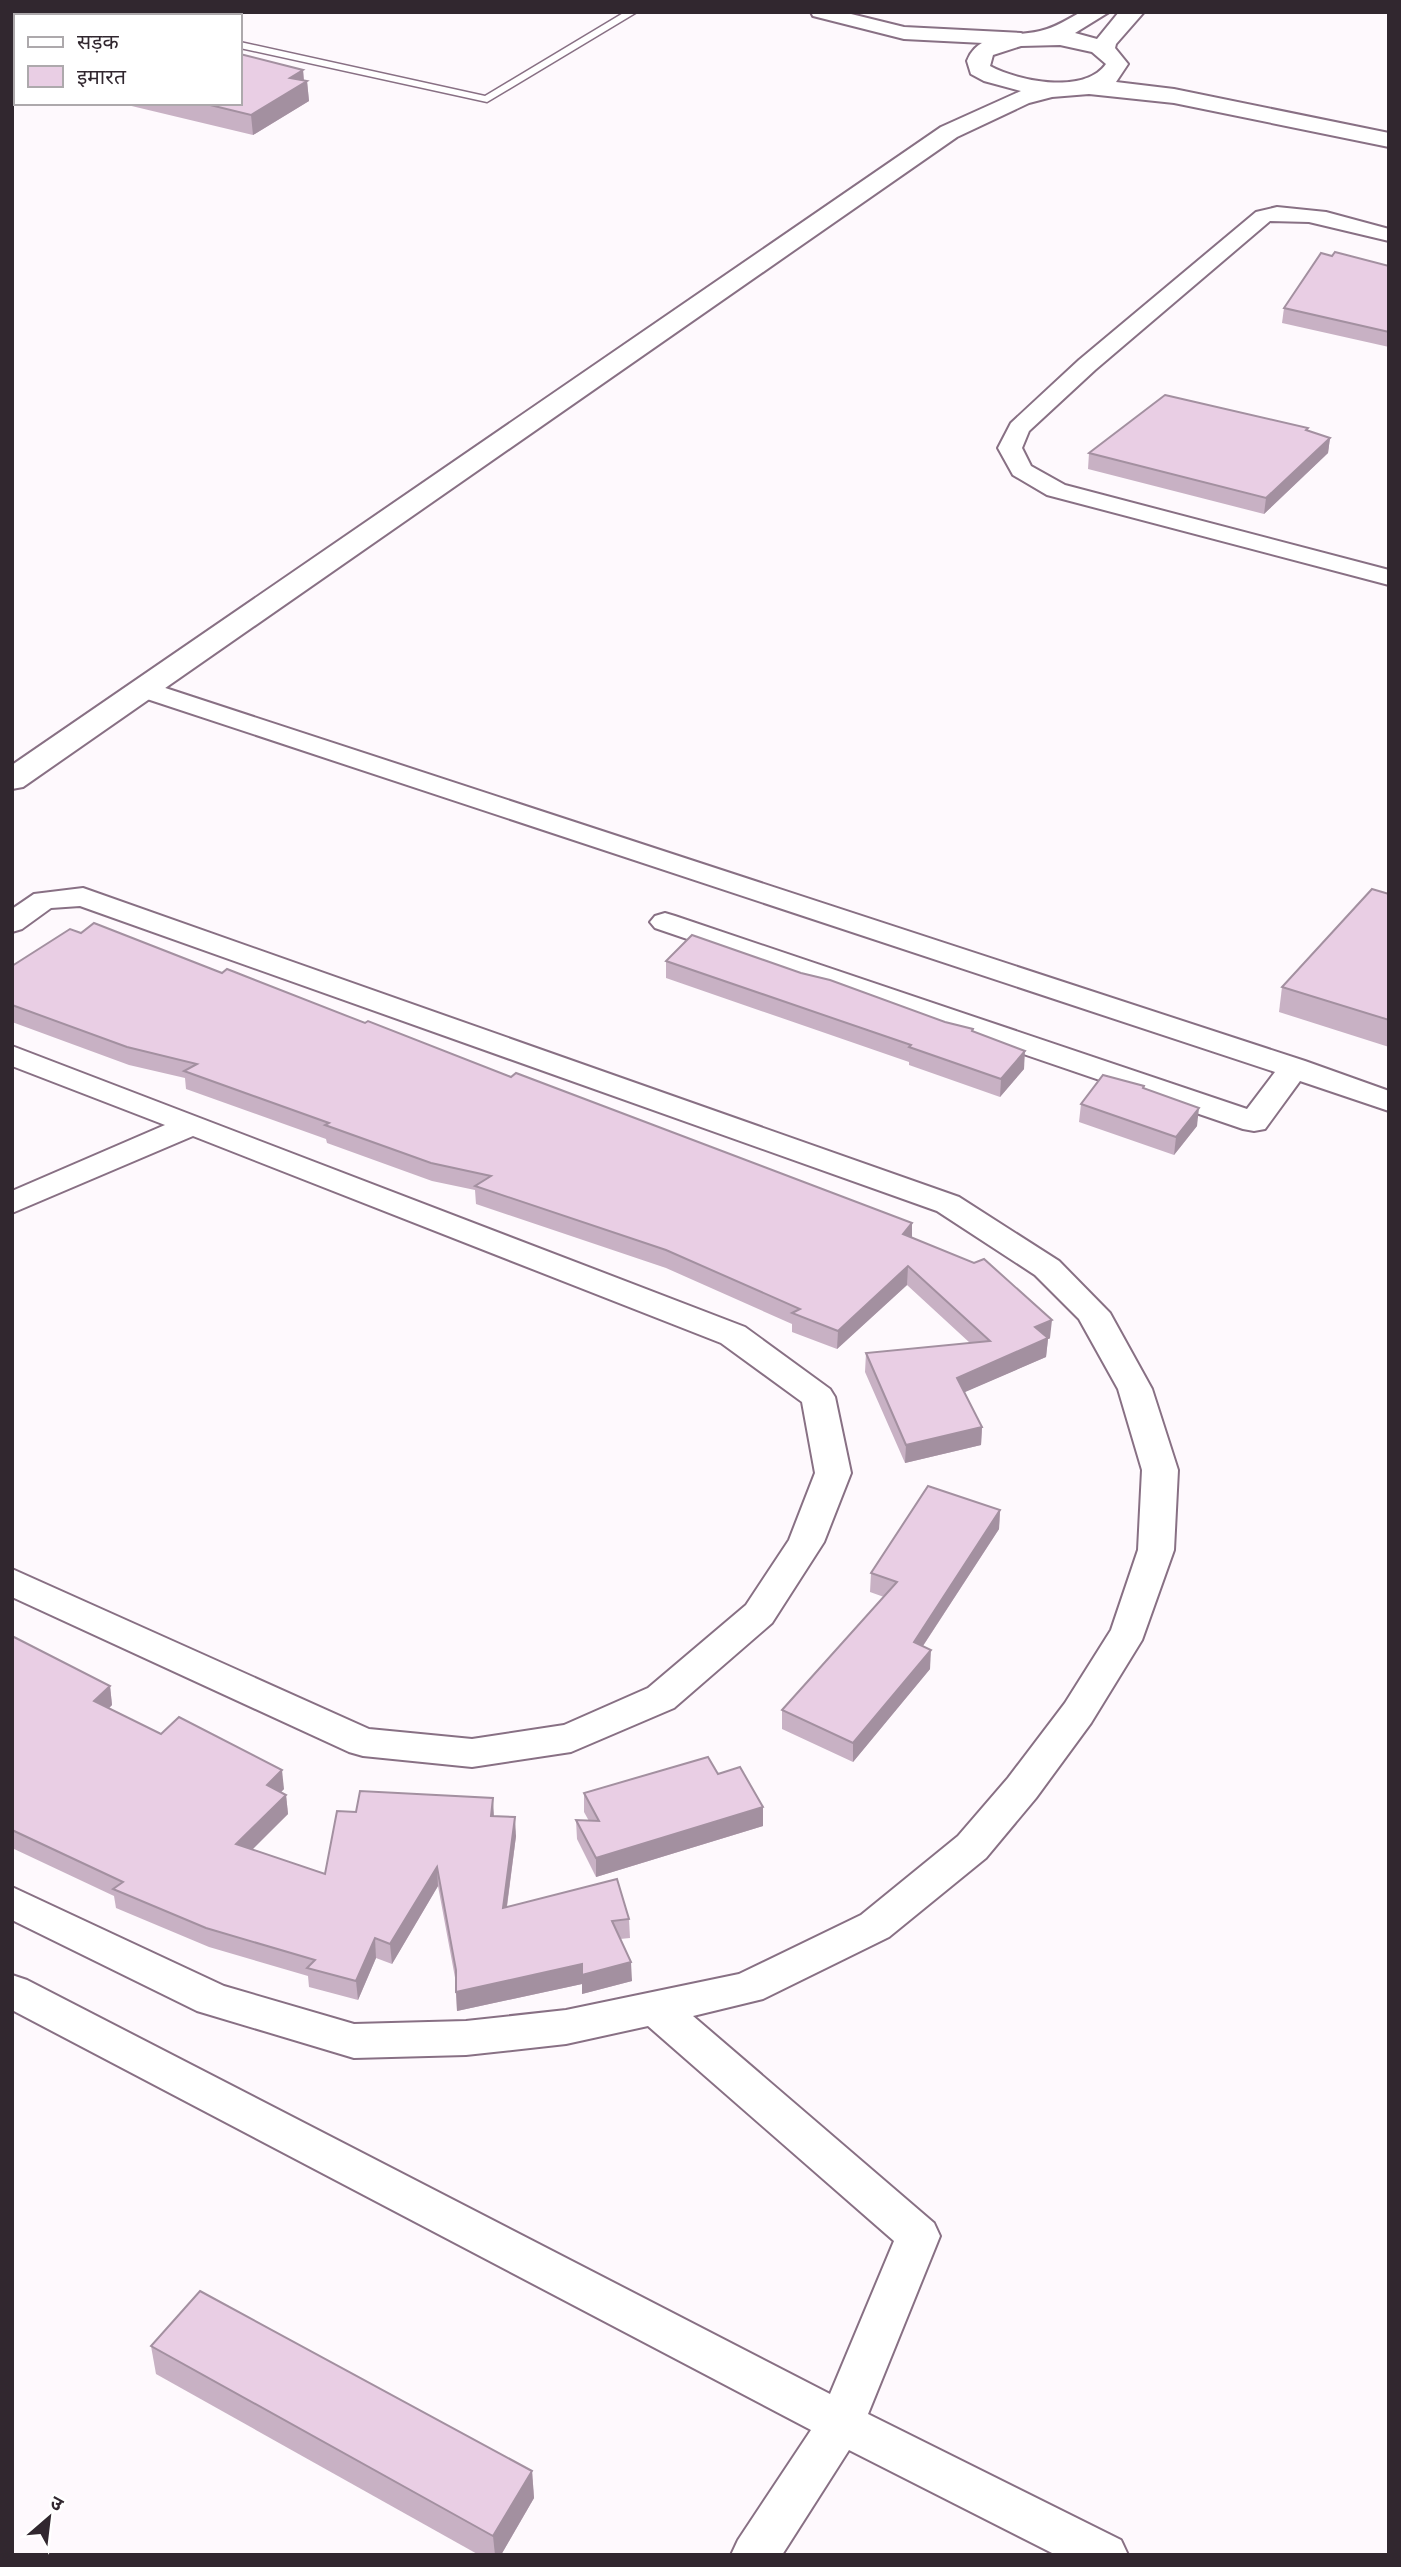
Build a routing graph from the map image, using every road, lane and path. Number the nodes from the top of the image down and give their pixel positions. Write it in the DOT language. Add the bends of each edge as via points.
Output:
graph roads {
  1 [pos="632,12"];
  2 [pos="820,12"];
  3 [pos="1098,12"];
  4 [pos="1132,12"];
  5 [pos="904,33"];
  6 [pos="1030,39"];
  7 [pos="242,45"];
  8 [pos="1108,53"];
  9 [pos="983,72"];
  10 [pos="1068,88"];
  11 [pos="949,132"];
  12 [pos="1389,133"];
  13 [pos="1389,140"];
  14 [pos="1389,235"];
  15 [pos="1389,578"];
  16 [pos="144,689"];
  17 [pos="12,780"];
  18 [pos="665,922"];
  19 [pos="12,923"];
  20 [pos="12,1055"];
  21 [pos="1294,1068"];
  22 [pos="1389,1102"];
  23 [pos="192,1125"];
  24 [pos="12,1203"];
  25 [pos="12,1582"];
  26 [pos="12,1902"];
  27 [pos="12,1991"];
  28 [pos="655,2008"];
  29 [pos="841,2423"];
  30 [pos="755,2555"];
  31 [pos="1104,2555"];
  1 -- 7 [label="lane" via="486,99"];
  2 -- 5 [label="street"];
  3 -- 6 [label="street" via="1063,31"];
  4 -- 8 [label="street" via="1105,43"];
  5 -- 6 [label="street"];
  5 -- 9 [label="street" via="950,49"];
  6 -- 8 [label="street" via="1074,41"];
  6 -- 9 [label="street" via="990,47 980,54 977,62"];
  8 -- 10 [label="street" via="1117,64 1114,73 1103,81"];
  8 -- 12 [label="street" via="1187,89"];
  9 -- 10 [label="street" via="1025,87"];
  9 -- 11 [label="street" via="976,104"];
  10 -- 11 [label="street" via="993,109"];
  10 -- 13 [label="street" via="1165,94"];
  11 -- 16 [label="street"];
  14 -- 15 [label="street" via="1297,215 1276,212 1263,216 1077,374 1019,428 1010,448 1021,470 1056,490"];
  16 -- 17 [label="street"];
  16 -- 21 [label="street"];
  18 -- 21 [label="street" via="1254,1122"];
  19 -- 28 [label="street" via="44,900 83,897 948,1204 1047,1268 1093,1313 1135,1389 1160,1470 1156,1550 1133,1619 1078,1713 972,1847 875,1926 748,1987"];
  20 -- 23 [label="street"];
  21 -- 22 [label="street"];
  23 -- 24 [label="street"];
  23 -- 25 [label="street" via="733,1335 818,1397 833,1473 806,1542 759,1614 661,1698 571,1738 472,1754 363,1742"];
  26 -- 28 [label="street" via="212,1999 354,2041 466,2038 565,2028"];
  27 -- 29 [label="street"];
  28 -- 29 [label="street" via="918,2236"];
  29 -- 30 [label="street"];
  29 -- 31 [label="street"];
}
